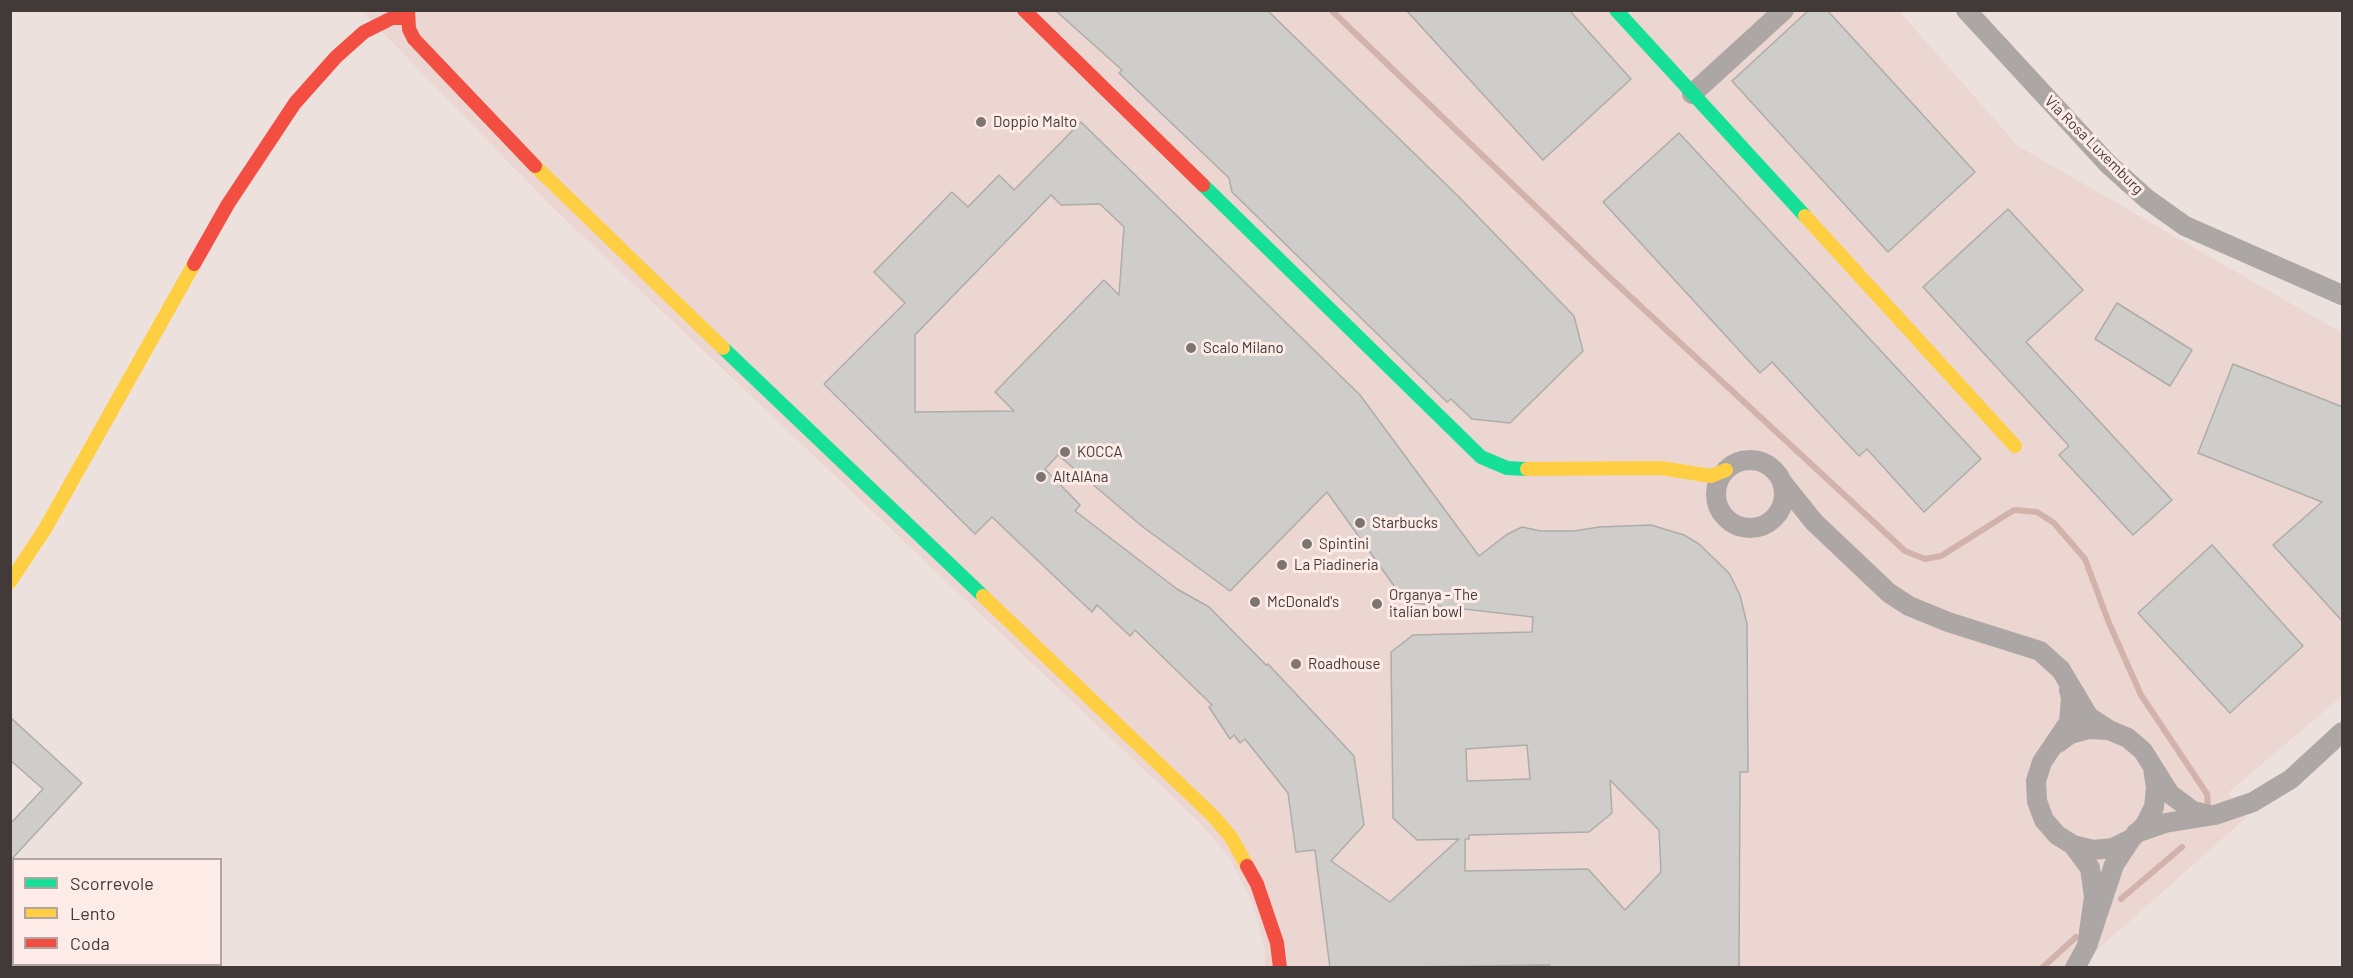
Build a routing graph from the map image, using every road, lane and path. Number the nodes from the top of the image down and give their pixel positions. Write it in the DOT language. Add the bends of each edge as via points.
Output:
graph roads {
  1 [pos="1024,10"];
  2 [pos="1616,10"];
  3 [pos="1784,10"];
  4 [pos="1966,10"];
  5 [pos="407,14"];
  6 [pos="1692,94"];
  7 [pos="2343,295"];
  8 [pos="2015,446"];
  9 [pos="1726,470"];
  10 [pos="1684,472"];
  11 [pos="1782,482"];
  12 [pos="1716,501"];
  13 [pos="1776,517"];
  14 [pos="1814,522"];
  15 [pos="10,582"];
  16 [pos="2068,683"];
  17 [pos="2109,730"];
  18 [pos="2343,732"];
  19 [pos="2054,746"];
  20 [pos="2153,768"];
  21 [pos="2216,815"];
  22 [pos="2134,836"];
  23 [pos="2073,845"];
  24 [pos="2087,946"];
  25 [pos="1280,968"];
  26 [pos="2075,968"];
  1 -- 10 [label="street" via="1480,457 1507,468 1661,468"];
  2 -- 6 [label="street"];
  3 -- 6 [label="street"];
  4 -- 7 [label="street, Via Rosa Luxemburg" via="2108,164 2147,199 2185,226"];
  5 -- 15 [label="street" via="364,32 328,64 295,103 228,204 45,529"];
  5 -- 25 [label="street" via="414,39 552,184 1213,816 1231,837 1257,884 1277,943"];
  6 -- 8 [label="street"];
  9 -- 10 [label="street" via="1711,476"];
  9 -- 11 [label="street" via="1746,460 1757,460 1768,464"];
  9 -- 12 [label="street" via="1719,479"];
  10 -- 12 [label="street" via="1700,481"];
  11 -- 13 [label="street" via="1784,504"];
  11 -- 14 [label="street"];
  12 -- 13 [label="street" via="1728,521 1738,527 1760,528"];
  13 -- 14 [label="street" via="1797,513"];
  14 -- 16 [label="street" via="1889,593 1909,606 2040,651 2061,670"];
  16 -- 17 [label="street" via="2089,717"];
  16 -- 19 [label="street" via="2069,722"];
  17 -- 19 [label="street" via="2089,729 2070,734"];
  17 -- 20 [label="street" via="2128,738 2143,751"];
  18 -- 21 [label="street" via="2273,792"];
  19 -- 23 [label="street" via="2042,762 2036,781 2037,801 2044,820"];
  20 -- 21 [label="street" via="2182,805"];
  20 -- 22 [label="street" via="2154,807"];
  21 -- 22 [label="street" via="2165,824"];
  22 -- 23 [label="street" via="2113,848 2093,850"];
  22 -- 24 [label="street" via="2114,865"];
  23 -- 24 [label="street" via="2094,881"];
  24 -- 26 [label="street"];
}
